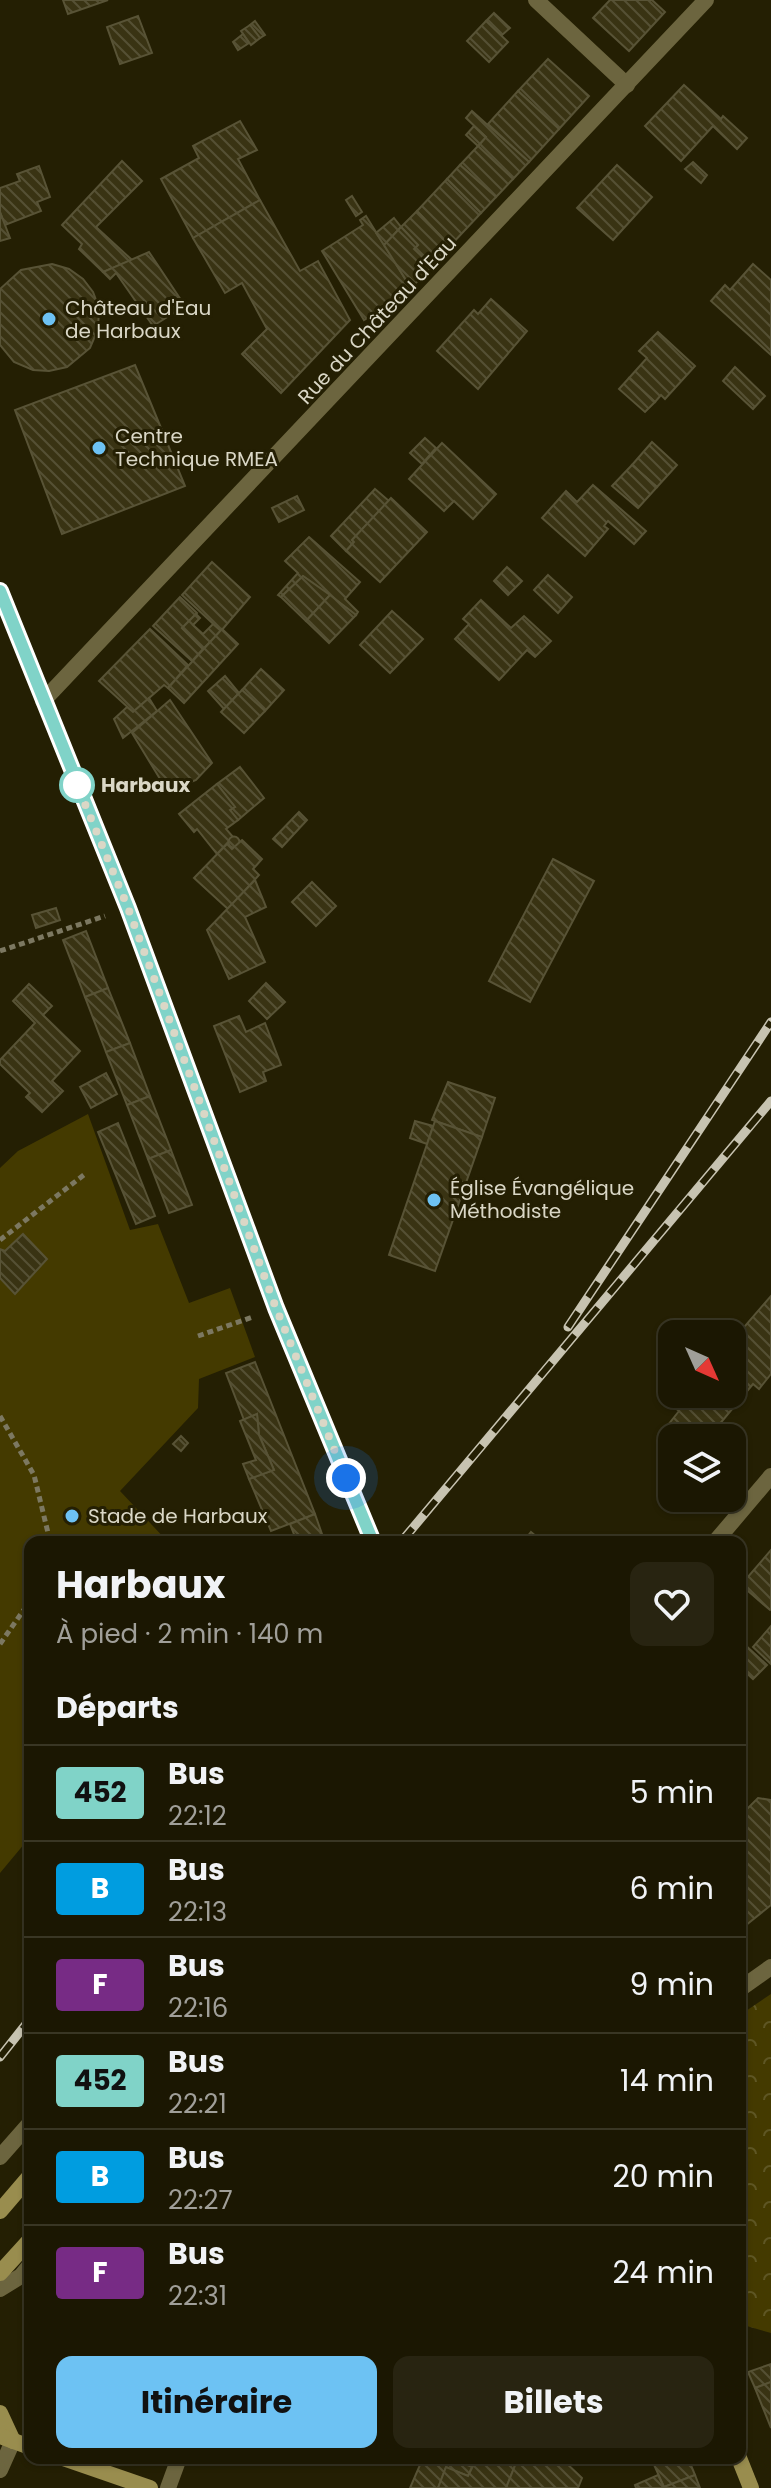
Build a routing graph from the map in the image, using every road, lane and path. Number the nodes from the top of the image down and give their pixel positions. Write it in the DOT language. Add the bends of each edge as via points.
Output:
graph roads {
  1 [pos="536,0"];
  2 [pos="706,0"];
  3 [pos="627,85"];
  4 [pos="0,591"];
  5 [pos="43,701"];
  6 [pos="128,908"];
  7 [pos="0,951"];
  8 [pos="85,1174"];
  9 [pos="0,1240"];
  10 [pos="276,1308"];
  11 [pos="198,1336"];
  12 [pos="0,1416"];
  13 [pos="771,1476"];
  14 [pos="49,1536"];
  15 [pos="371,1536"];
  16 [pos="720,1536"];
  17 [pos="24,1610"];
  18 [pos="0,1644"];
  19 [pos="771,1967"];
  20 [pos="746,1985"];
  21 [pos="24,2130"];
  22 [pos="0,2157"];
  23 [pos="24,2183"];
  24 [pos="0,2211"];
  25 [pos="24,2247"];
  26 [pos="24,2272"];
  27 [pos="0,2273"];
  28 [pos="0,2289"];
  29 [pos="0,2413"];
  30 [pos="6,2438"];
  31 [pos="80,2464"];
  32 [pos="177,2464"];
  33 [pos="741,2464"];
  34 [pos="0,2470"];
  35 [pos="150,2488"];
  36 [pos="168,2488"];
  37 [pos="751,2488"];
  1 -- 3 [label="street"];
  2 -- 3 [label="street, Rue du Château d'Eau"];
  3 -- 5 [label="street, Rue du Château d'Eau"];
  4 -- 5 [label="main road"];
  5 -- 6 [label="main road"];
  6 -- 7 [label="path"];
  6 -- 10 [label="main road"];
  8 -- 9 [label="path"];
  10 -- 11 [label="path"];
  10 -- 15 [label="main road"];
  12 -- 14 [label="path" via="34,1475"];
  13 -- 16 [label="street"];
  17 -- 18 [label="path"];
  19 -- 20 [label="street"];
  21 -- 22 [label="street"];
  23 -- 24 [label="main road"];
  25 -- 27 [label="main road"];
  26 -- 28 [label="street"];
  29 -- 30 [label="main road"];
  30 -- 34 [label="street"];
  31 -- 35 [label="main road"];
  32 -- 36 [label="street"];
  33 -- 37 [label="main road"];
}
